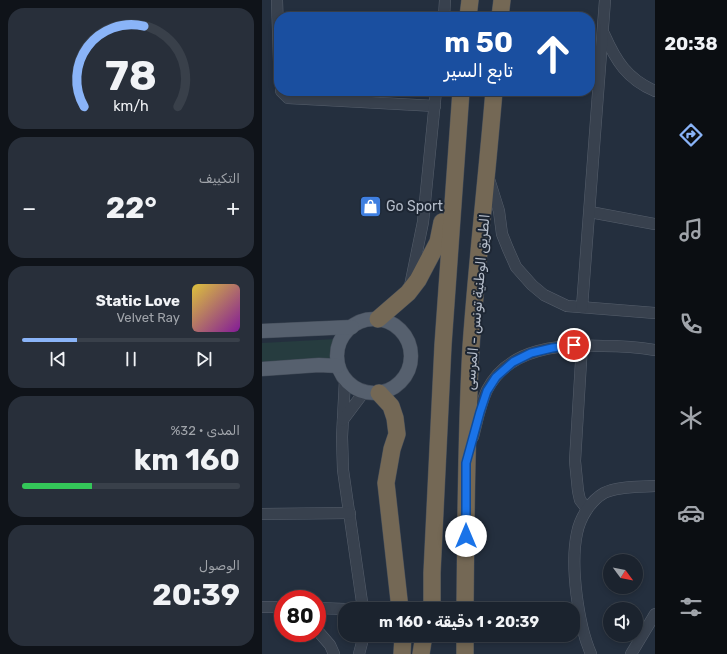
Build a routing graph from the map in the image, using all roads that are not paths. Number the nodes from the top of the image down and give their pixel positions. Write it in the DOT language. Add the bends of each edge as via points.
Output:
graph roads {
  1 [pos="277,0"];
  2 [pos="445,0"];
  3 [pos="465,0"];
  4 [pos="470,0"];
  5 [pos="502,0"];
  6 [pos="605,0"];
  7 [pos="277,12"];
  8 [pos="444,12"];
  9 [pos="466,12"];
  10 [pos="468,12"];
  11 [pos="501,12"];
  12 [pos="603,32"];
  13 [pos="655,91"];
  14 [pos="286,96"];
  15 [pos="435,96"];
  16 [pos="461,96"];
  17 [pos="494,96"];
  18 [pos="434,106"];
  19 [pos="460,112"];
  20 [pos="488,173"];
  21 [pos="590,212"];
  22 [pos="655,224"];
  23 [pos="408,293"];
  24 [pos="582,308"];
  25 [pos="655,313"];
  26 [pos="378,319"];
  27 [pos="352,327"];
  28 [pos="262,331"];
  29 [pos="582,345"];
  30 [pos="655,350"];
  31 [pos="338,366"];
  32 [pos="262,369"];
  33 [pos="345,379"];
  34 [pos="372,392"];
  35 [pos="343,420"];
  36 [pos="466,463"];
  37 [pos="655,486"];
  38 [pos="587,509"];
  39 [pos="350,513"];
  40 [pos="262,514"];
  41 [pos="432,573"];
  42 [pos="363,602"];
  43 [pos="399,602"];
  44 [pos="429,602"];
  45 [pos="432,602"];
  46 [pos="465,602"];
  47 [pos="262,607"];
  48 [pos="274,607"];
  49 [pos="326,608"];
  50 [pos="338,609"];
  51 [pos="655,614"];
  52 [pos="326,640"];
  53 [pos="362,642"];
  54 [pos="403,642"];
  55 [pos="423,642"];
  56 [pos="432,642"];
  57 [pos="465,642"];
  58 [pos="334,654"];
  59 [pos="359,654"];
  60 [pos="402,654"];
  61 [pos="421,654"];
  62 [pos="432,654"];
  63 [pos="465,654"];
  64 [pos="591,654"];
  65 [pos="631,654"];
  1 -- 7 [label="street"];
  2 -- 8 [label="street"];
  3 -- 9 [label="highway"];
  4 -- 10 [label="highway"];
  5 -- 11 [label="highway"];
  6 -- 12 [label="street"];
  12 -- 13 [label="street" via="625,72 642,86"];
  12 -- 21 [label="street"];
  14 -- 18 [label="street"];
  15 -- 18 [label="street"];
  16 -- 19 [label="highway, الطريق الوطنية تونس - المرسى"];
  17 -- 20 [label="highway, الطريق الوطنية تونس - المرسى"];
  18 -- 23 [label="street" via="423,222"];
  19 -- 23 [label="highway" via="438,242 422,274"];
  19 -- 41 [label="highway, الطريق الوطنية تونس - المرسى" via="442,345"];
  20 -- 24 [label="street" via="499,211 502,234 516,267 544,295 566,306"];
  20 -- 36 [label="highway, الطريق الوطنية تونس - المرسى" via="471,346"];
  21 -- 22 [label="street"];
  21 -- 24 [label="street"];
  23 -- 26 [label="highway"];
  24 -- 25 [label="street"];
  26 -- 27 [label="main road" via="360,322"];
  26 -- 34 [label="main road" via="396,326 403,333 408,341 410,360 403,378 392,388"];
  27 -- 28 [label="main road"];
  27 -- 31 [label="main road" via="340,342 337,351"];
  29 -- 30 [label="street"];
  29 -- 36 [label="street" via="531,353 513,362 496,377 487,391"];
  29 -- 38 [label="street" via="575,461 580,500"];
  31 -- 32 [label="main road"];
  31 -- 33 [label="main road"];
  33 -- 34 [label="main road" via="354,387"];
  33 -- 35 [label="street"];
  34 -- 35 [label="street"];
  34 -- 43 [label="highway" via="391,406 395,418 396,434 386,483"];
  35 -- 39 [label="street" via="343,470"];
  36 -- 46 [label="highway, الطريق الوطنية تونس - المرسى"];
  37 -- 38 [label="street" via="622,488 604,493"];
  38 -- 64 [label="street" via="577,532 574,555 580,616"];
  39 -- 40 [label="street"];
  39 -- 42 [label="street"];
  41 -- 44 [label="highway"];
  41 -- 45 [label="highway, الطريق الوطنية تونس - المرسى"];
  47 -- 48 [label="street"];
  49 -- 50 [label="street"];
  51 -- 65 [label="street"];
  52 -- 58 [label="street"];
  53 -- 59 [label="street"];
  54 -- 60 [label="highway"];
  55 -- 61 [label="highway"];
  56 -- 62 [label="highway"];
  57 -- 63 [label="highway"];
}
